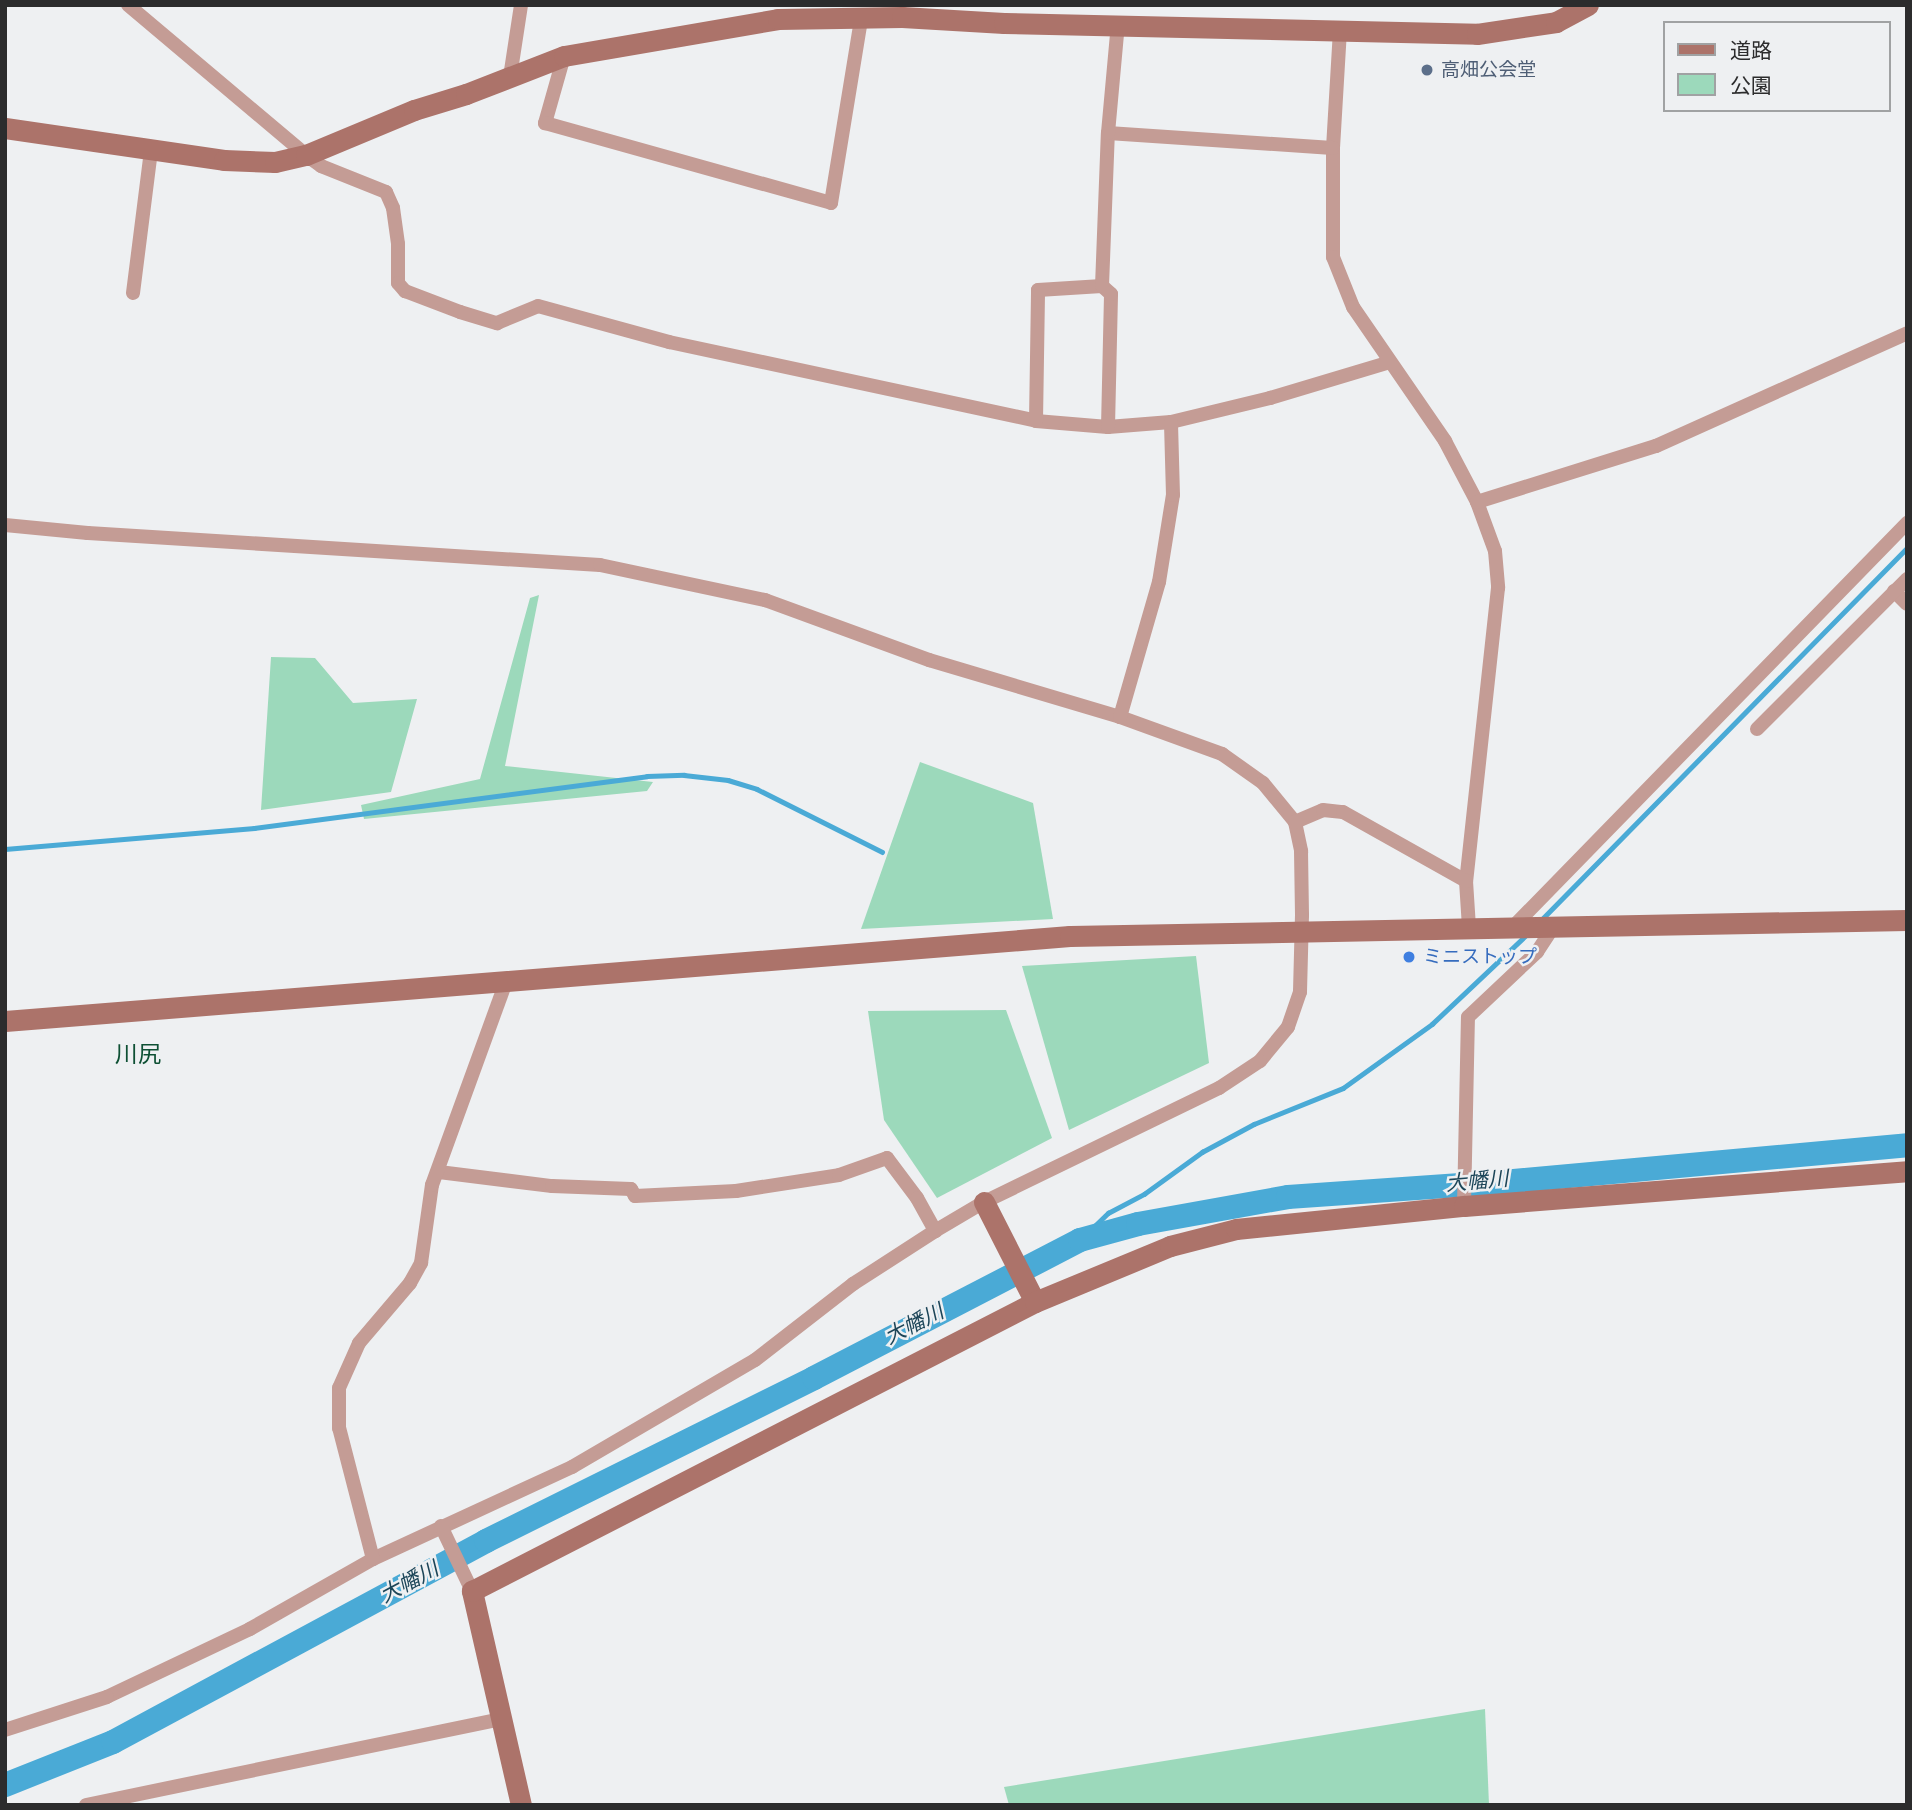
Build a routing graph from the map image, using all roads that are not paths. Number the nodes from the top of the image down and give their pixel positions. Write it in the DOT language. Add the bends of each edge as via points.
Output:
graph roads {
  1 [pos="128,5"];
  2 [pos="521,5"];
  3 [pos="1588,5"];
  4 [pos="860,19"];
  5 [pos="1118,24"];
  6 [pos="1340,30"];
  7 [pos="564,56"];
  8 [pos="510,77"];
  9 [pos="5,128"];
  10 [pos="1108,134"];
  11 [pos="1333,148"];
  12 [pos="151,150"];
  13 [pos="306,155"];
  14 [pos="1102,286"];
  15 [pos="133,293"];
  16 [pos="1907,333"];
  17 [pos="1390,362"];
  18 [pos="1036,421"];
  19 [pos="1171,422"];
  20 [pos="1108,427"];
  21 [pos="1477,502"];
  22 [pos="1907,523"];
  23 [pos="5,525"];
  24 [pos="1907,579"];
  25 [pos="1894,591"];
  26 [pos="1907,604"];
  27 [pos="1121,717"];
  28 [pos="1756,729"];
  29 [pos="1295,822"];
  30 [pos="1466,881"];
  31 [pos="1907,920"];
  32 [pos="1469,928"];
  33 [pos="1516,928"];
  34 [pos="1548,929"];
  35 [pos="1301,931"];
  36 [pos="507,979"];
  37 [pos="5,1021"];
  38 [pos="1907,1171"];
  39 [pos="439,1172"];
  40 [pos="984,1202"];
  41 [pos="1464,1206"];
  42 [pos="935,1231"];
  43 [pos="1035,1302"];
  44 [pos="443,1533"];
  45 [pos="373,1559"];
  46 [pos="472,1591"];
  47 [pos="503,1719"];
  48 [pos="5,1730"];
  49 [pos="112,1802"];
  50 [pos="86,1805"];
  51 [pos="521,1805"];
  1 -- 13 [label="street"];
  2 -- 8 [label="street"];
  3 -- 6 [label="street" via="1556,22 1503,32"];
  4 -- 5 [label="street"];
  4 -- 7 [label="street" via="778,19"];
  4 -- 7 [label="street" via="831,203 545,123"];
  5 -- 6 [label="street"];
  5 -- 10 [label="street"];
  6 -- 11 [label="street"];
  7 -- 8 [label="street"];
  8 -- 13 [label="street"];
  9 -- 12 [label="street"];
  10 -- 11 [label="street"];
  10 -- 14 [label="street"];
  11 -- 17 [label="street" via="1333,257 1353,307"];
  12 -- 13 [label="street" via="275,162"];
  12 -- 15 [label="street"];
  13 -- 18 [label="street" via="321,166 386,192 398,244 398,283 405,291 460,312 497,323 538,306 669,342"];
  14 -- 18 [label="street" via="1038,290"];
  14 -- 20 [label="street" via="1111,295"];
  16 -- 21 [label="street" via="1656,446"];
  17 -- 19 [label="street"];
  17 -- 21 [label="street" via="1445,441"];
  18 -- 20 [label="street"];
  19 -- 20 [label="street"];
  19 -- 27 [label="street" via="1173,495 1159,582"];
  21 -- 30 [label="street" via="1495,551 1499,588"];
  22 -- 33 [label="street"];
  23 -- 27 [label="street" via="600,565 765,600 929,660"];
  24 -- 25 [label="street"];
  25 -- 26 [label="street"];
  25 -- 28 [label="street"];
  27 -- 29 [label="street" via="1222,754 1263,783"];
  29 -- 30 [label="street" via="1324,810 1343,812"];
  29 -- 35 [label="street" via="1301,851"];
  30 -- 32 [label="street"];
  31 -- 34 [label="street"];
  32 -- 33 [label="street"];
  32 -- 35 [label="street"];
  33 -- 34 [label="street"];
  34 -- 41 [label="street" via="1537,951 1468,1017"];
  35 -- 36 [label="street" via="1070,936"];
  35 -- 40 [label="street" via="1300,992 1288,1027 1260,1061 1219,1088"];
  36 -- 37 [label="street"];
  36 -- 39 [label="street"];
  38 -- 41 [label="street"];
  39 -- 42 [label="street" via="552,1186 631,1188 635,1196 736,1191 839,1175 887,1158"];
  39 -- 45 [label="street" via="432,1185 421,1263 411,1283 359,1343 339,1388 339,1428"];
  40 -- 42 [label="street"];
  40 -- 43 [label="street"];
  41 -- 43 [label="street" via="1236,1229 1170,1246"];
  42 -- 44 [label="street" via="853,1284 755,1360 695,1397"];
  43 -- 46 [label="street"];
  44 -- 45 [label="street"];
  44 -- 46 [label="street"];
  45 -- 48 [label="street" via="250,1629 107,1697"];
  46 -- 47 [label="street"];
  47 -- 49 [label="street"];
  47 -- 51 [label="street"];
  49 -- 50 [label="street"];
}
